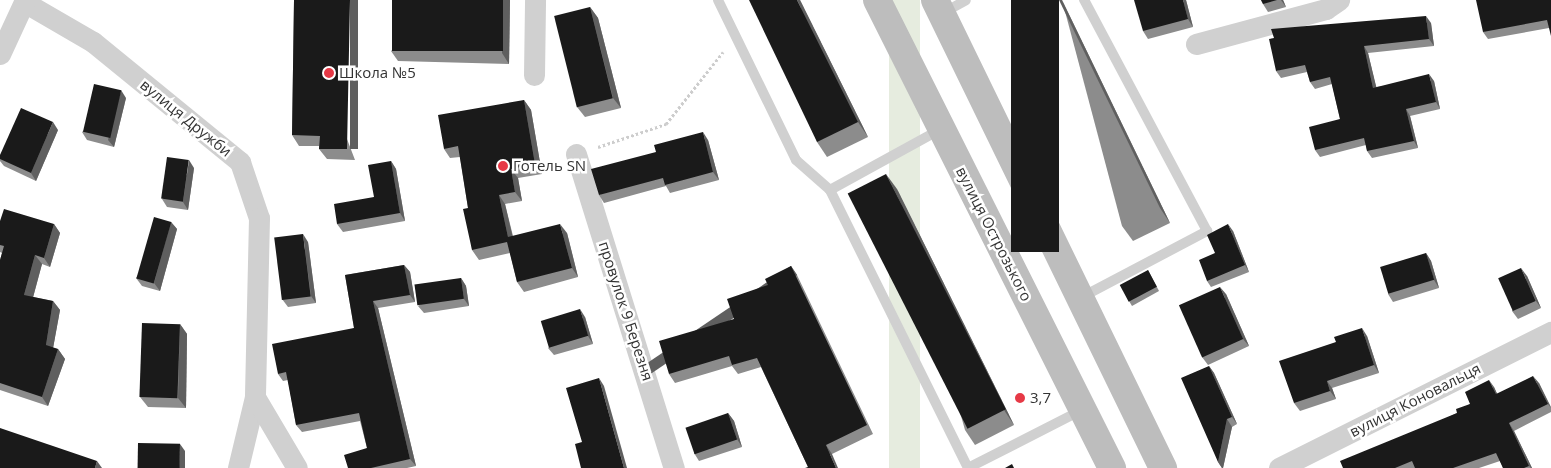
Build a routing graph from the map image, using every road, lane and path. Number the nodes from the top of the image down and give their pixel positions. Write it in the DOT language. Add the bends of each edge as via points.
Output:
graph roads {
  1 [pos="535,0"];
  2 [pos="718,0"];
  3 [pos="877,0"];
  4 [pos="966,0"];
  5 [pos="1084,0"];
  6 [pos="1339,0"];
  7 [pos="24,1"];
  8 [pos="939,6"];
  9 [pos="735,37"];
  10 [pos="1196,44"];
  11 [pos="0,54"];
  12 [pos="534,75"];
  13 [pos="942,129"];
  14 [pos="576,154"];
  15 [pos="830,190"];
  16 [pos="1079,298"];
  17 [pos="1549,337"];
  18 [pos="256,397"];
  19 [pos="1083,410"];
  20 [pos="238,468"];
  21 [pos="297,468"];
  22 [pos="674,468"];
  23 [pos="1112,468"];
  24 [pos="1163,468"];
  25 [pos="1279,468"];
  1 -- 12 [label="street"];
  2 -- 9 [label="lane"];
  3 -- 13 [label="main road, вулиця Острозького"];
  4 -- 8 [label="lane"];
  5 -- 16 [label="lane" via="1207,232"];
  6 -- 10 [label="street" via="1326,9"];
  7 -- 11 [label="street"];
  7 -- 18 [label="street, вулиця Дружби" via="94,42 240,162 259,218"];
  8 -- 16 [label="main road"];
  9 -- 14 [label="path" via="666,124"];
  9 -- 15 [label="lane" via="796,160"];
  13 -- 15 [label="lane"];
  13 -- 19 [label="main road, вулиця Острозького"];
  14 -- 22 [label="street, провулок 9 Березня"];
  15 -- 19 [label="lane" via="968,468"];
  16 -- 24 [label="main road"];
  17 -- 25 [label="street, вулиця Коновальця"];
  18 -- 20 [label="street, вулиця Дружби"];
  18 -- 21 [label="street"];
  19 -- 23 [label="main road, вулиця Острозького"];
}
